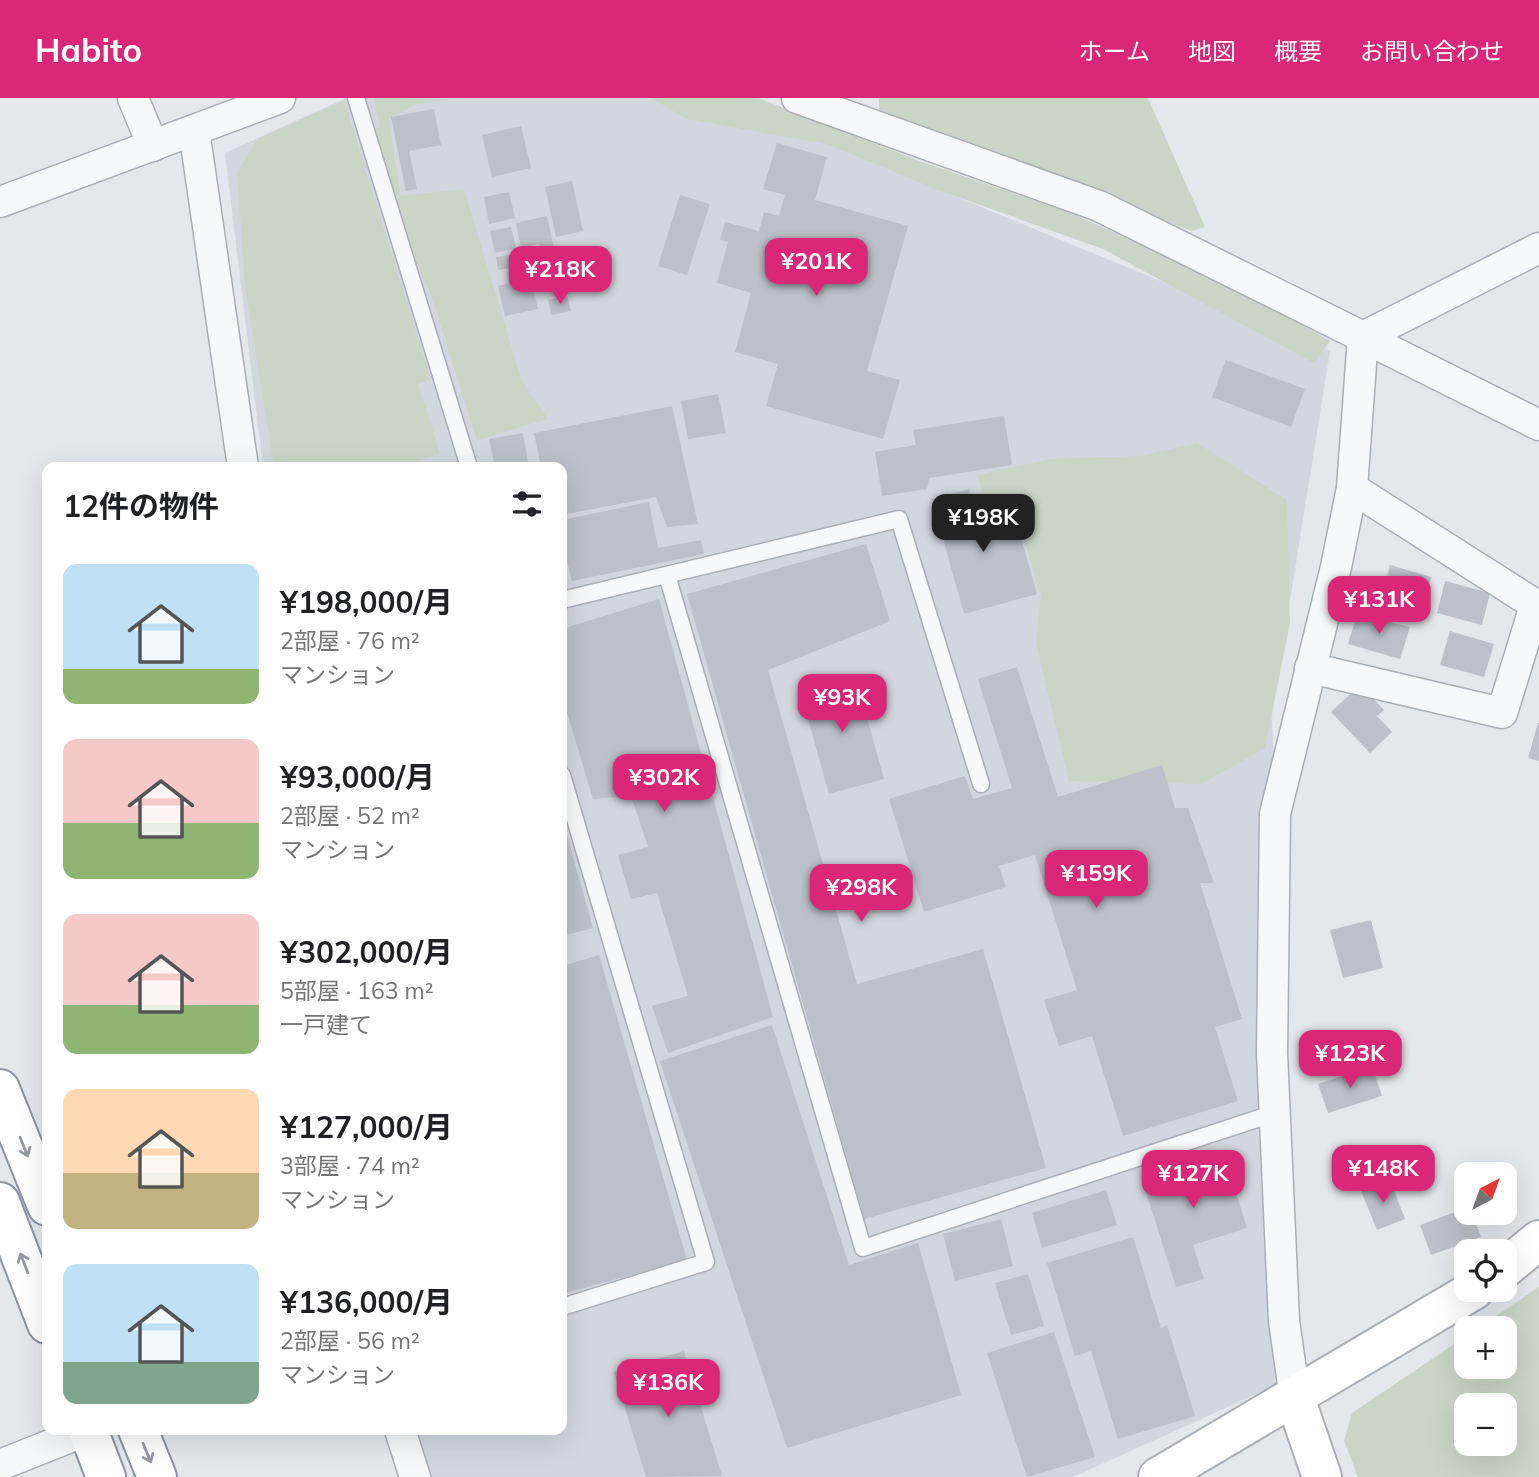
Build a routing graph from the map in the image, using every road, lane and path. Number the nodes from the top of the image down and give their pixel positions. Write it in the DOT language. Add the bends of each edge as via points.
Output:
graph roads {
  1 [pos="133,98"];
  2 [pos="280,98"];
  3 [pos="356,98"];
  4 [pos="797,98"];
  5 [pos="841,105"];
  6 [pos="194,130"];
  7 [pos="153,146"];
  8 [pos="0,202"];
  9 [pos="1539,248"];
  10 [pos="1363,337"];
  11 [pos="1539,425"];
  12 [pos="242,462"];
  13 [pos="467,462"];
  14 [pos="1352,488"];
  15 [pos="667,575"];
  16 [pos="567,599"];
  17 [pos="1537,607"];
  18 [pos="1310,668"];
  19 [pos="981,784"];
  20 [pos="567,792"];
  21 [pos="0,1089"];
  22 [pos="1275,1113"];
  23 [pos="42,1194"];
  24 [pos="0,1202"];
  25 [pos="1539,1240"];
  26 [pos="1517,1258"];
  27 [pos="1454,1302"];
  28 [pos="567,1305"];
  29 [pos="42,1311"];
  30 [pos="1295,1398"];
  31 [pos="75,1435"];
  32 [pos="90,1435"];
  33 [pos="140,1435"];
  34 [pos="402,1435"];
  35 [pos="0,1465"];
  36 [pos="106,1477"];
  37 [pos="157,1477"];
  38 [pos="415,1477"];
  39 [pos="1158,1477"];
  40 [pos="1322,1477"];
  1 -- 7 [label="street"];
  2 -- 6 [label="street"];
  3 -- 13 [label="lane"];
  4 -- 5 [label="street"];
  5 -- 10 [label="street" via="1099,206"];
  6 -- 7 [label="street"];
  6 -- 12 [label="street"];
  7 -- 8 [label="street"];
  9 -- 10 [label="street"];
  10 -- 11 [label="street"];
  10 -- 14 [label="street"];
  14 -- 17 [label="street"];
  14 -- 18 [label="street"];
  15 -- 16 [label="lane"];
  15 -- 19 [label="lane" via="900,519"];
  15 -- 22 [label="lane" via="863,1248"];
  17 -- 18 [label="street" via="1502,713"];
  18 -- 22 [label="street" via="1275,814"];
  20 -- 28 [label="lane" via="706,1262"];
  21 -- 23 [label="main road, one-way"];
  22 -- 30 [label="street" via="1284,1321"];
  29 -- 24 [label="main road, one-way"];
  25 -- 26 [label="main road"];
  27 -- 30 [label="main road"];
  30 -- 39 [label="main road"];
  30 -- 40 [label="main road"];
  31 -- 35 [label="street"];
  32 -- 36 [label="main road"];
  33 -- 37 [label="main road, one-way"];
  34 -- 38 [label="street"];
}
